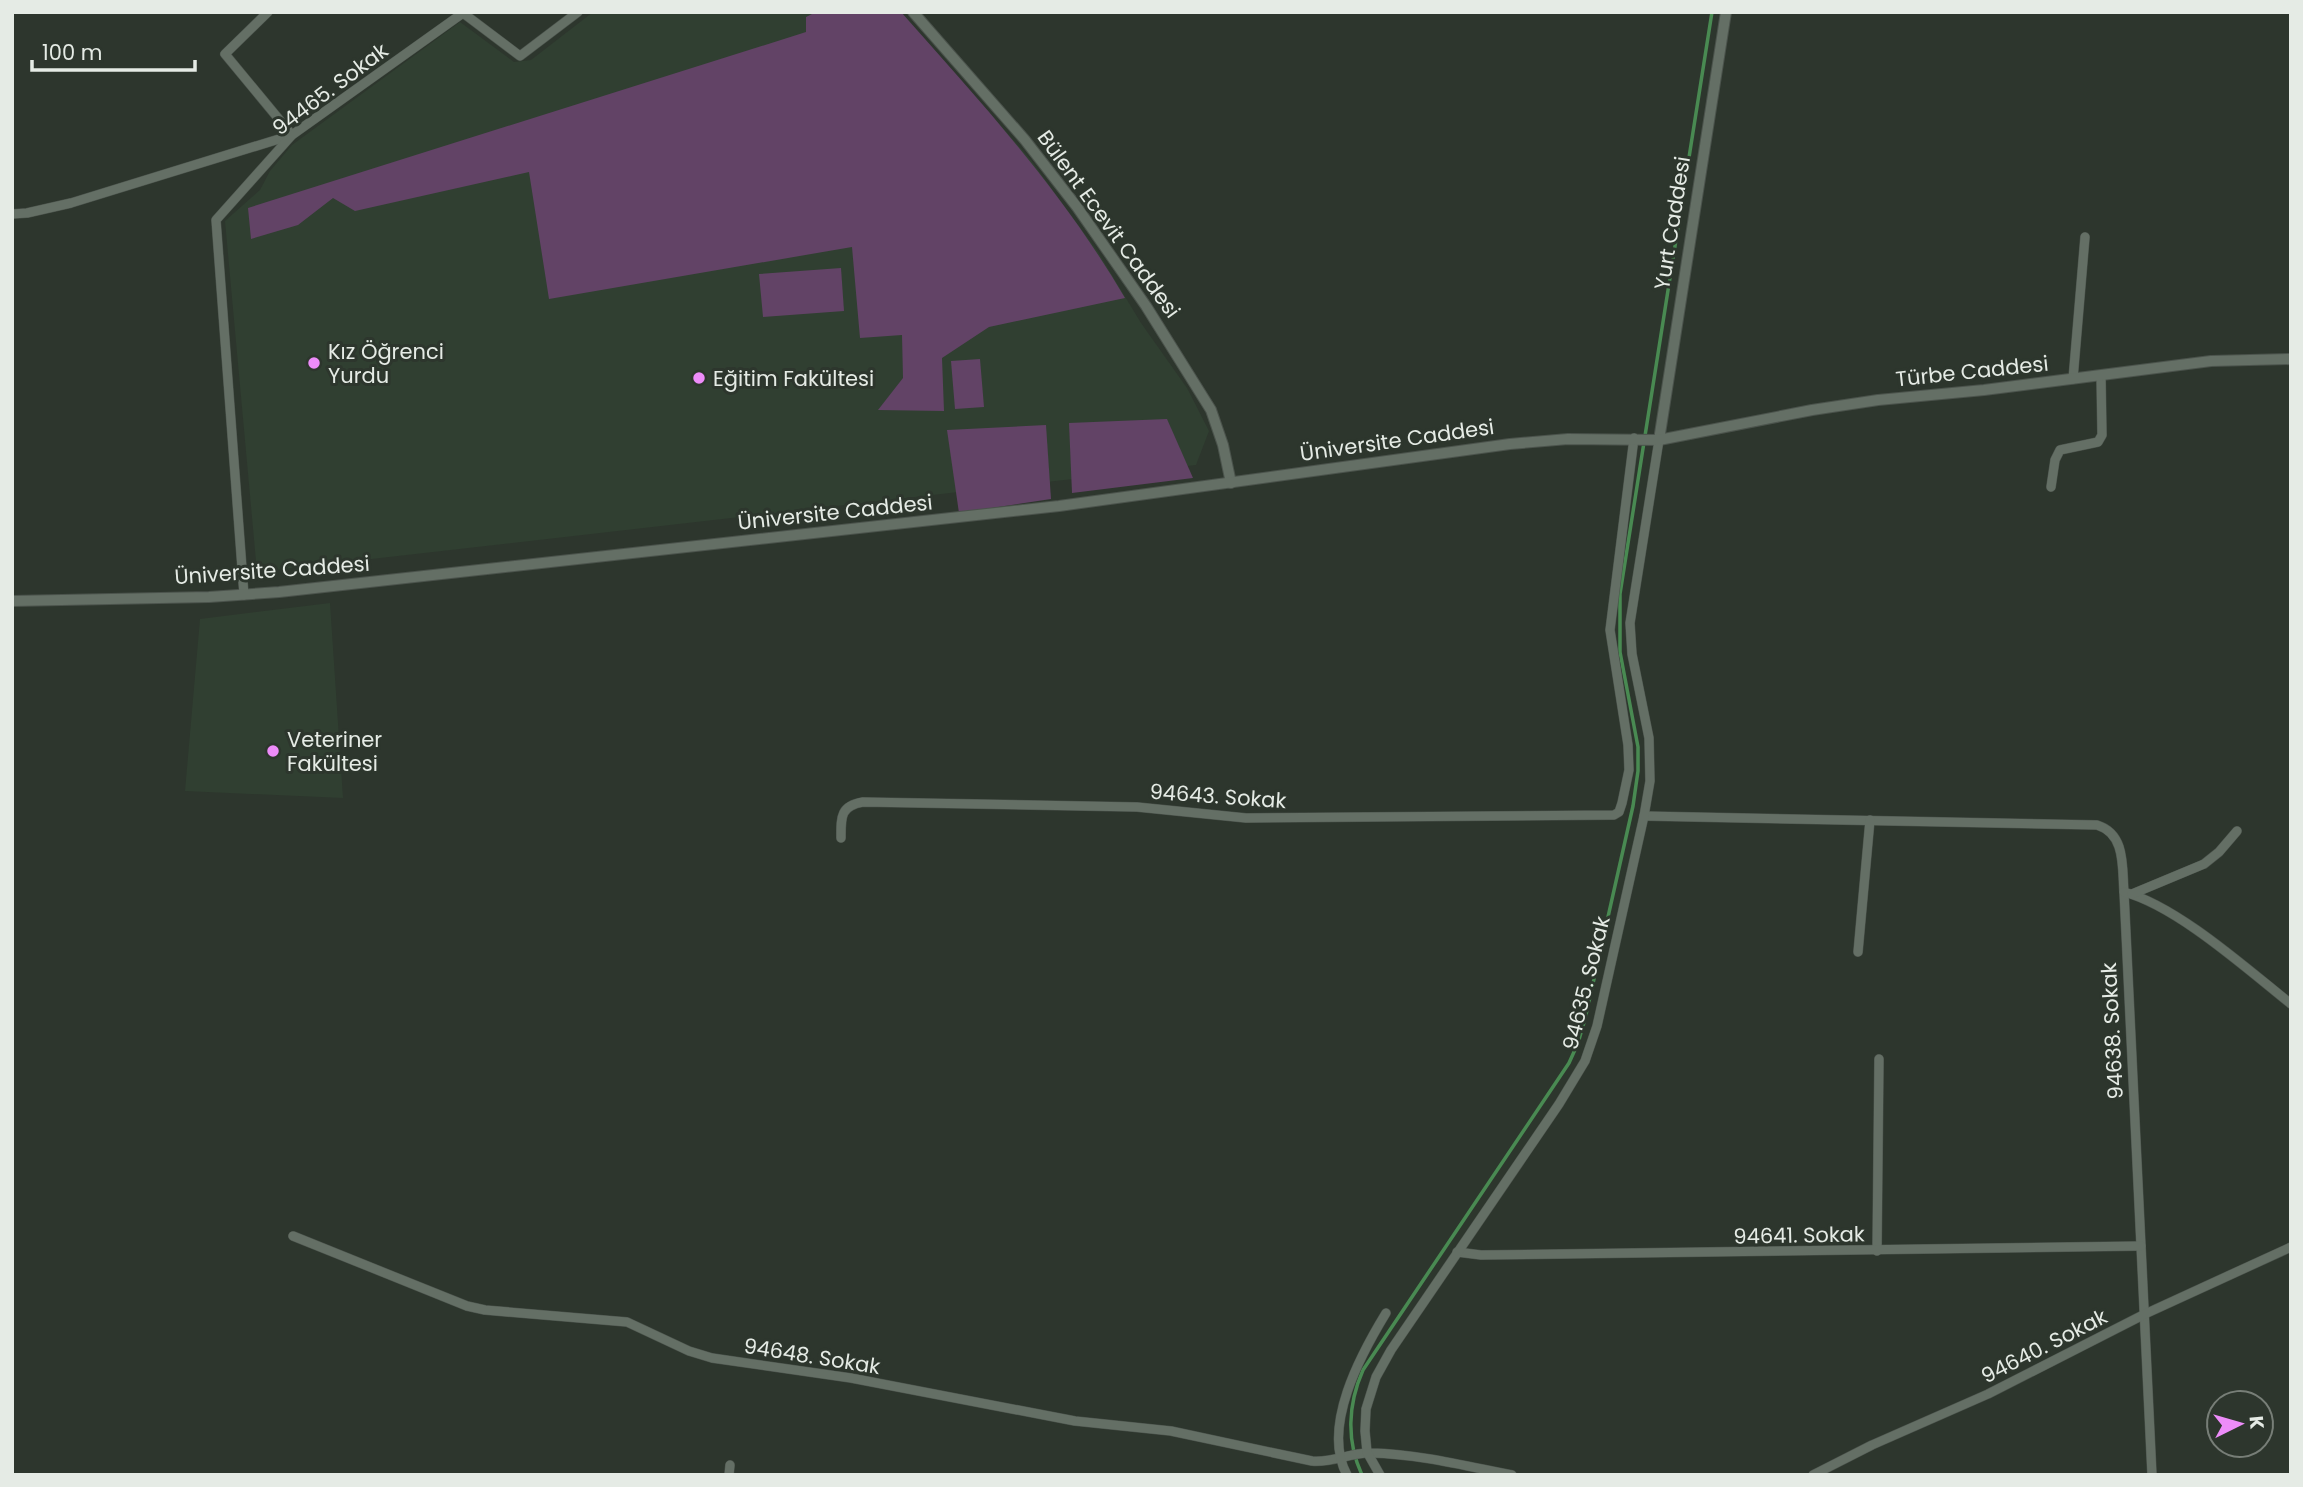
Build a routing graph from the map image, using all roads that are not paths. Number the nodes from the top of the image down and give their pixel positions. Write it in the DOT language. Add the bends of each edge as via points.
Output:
graph roads {
  1 [pos="268,12"];
  2 [pos="578,12"];
  3 [pos="913,12"];
  4 [pos="1726,12"];
  5 [pos="292,135"];
  6 [pos="12,214"];
  7 [pos="2085,237"];
  8 [pos="2291,359"];
  9 [pos="2101,376"];
  10 [pos="2073,379"];
  11 [pos="1634,438"];
  12 [pos="1659,440"];
  13 [pos="1231,483"];
  14 [pos="2051,486"];
  15 [pos="244,595"];
  16 [pos="12,601"];
  17 [pos="1644,816"];
  18 [pos="1870,820"];
  19 [pos="2237,831"];
  20 [pos="841,838"];
  21 [pos="2128,893"];
  22 [pos="1858,952"];
  23 [pos="2291,1004"];
  24 [pos="1879,1059"];
  25 [pos="293,1236"];
  26 [pos="2141,1247"];
  27 [pos="2291,1247"];
  28 [pos="1877,1251"];
  29 [pos="1457,1252"];
  30 [pos="1386,1313"];
  31 [pos="2145,1314"];
  32 [pos="1367,1452"];
  33 [pos="1340,1460"];
  34 [pos="1347,1475"];
  35 [pos="1380,1475"];
  36 [pos="1512,1475"];
  37 [pos="1813,1475"];
  38 [pos="2152,1475"];
  1 -- 5 [label="street" via="226,54"];
  2 -- 5 [label="street, 94465. Sokak" via="520,56 463,13"];
  3 -- 13 [label="street, Bülent Ecevit Caddesi" via="1025,140 1146,306 1211,410"];
  4 -- 12 [label="street, Yurt Caddesi"];
  5 -- 6 [label="street" via="71,203"];
  5 -- 15 [label="street, 94465. Sokak" via="216,220"];
  7 -- 10 [label="street"];
  8 -- 9 [label="street, Türbe Caddesi" via="2211,361"];
  9 -- 10 [label="street, Türbe Caddesi"];
  9 -- 14 [label="street" via="2102,435 2098,442 2060,450"];
  10 -- 12 [label="street, Türbe Caddesi" via="1859,402"];
  11 -- 12 [label="street, Üniversite Caddesi"];
  11 -- 13 [label="street, Üniversite Caddesi" via="1510,444"];
  11 -- 20 [label="street, 94643. Sokak" via="1610,630 1628,745 1628,784 1619,813 1294,819 1137,807 863,802 845,810"];
  12 -- 17 [label="street, 94635. Sokak" via="1630,623 1649,738 1650,780"];
  13 -- 15 [label="street, Üniversite Caddesi"];
  15 -- 16 [label="street, Üniversite Caddesi"];
  17 -- 18 [label="street, 94638. Sokak"];
  17 -- 29 [label="street, 94635. Sokak" via="1585,1061"];
  18 -- 21 [label="street, 94638. Sokak" via="2097,825 2112,832 2118,842"];
  18 -- 22 [label="street"];
  19 -- 21 [label="street" via="2204,864"];
  21 -- 23 [label="street" via="2178,918"];
  21 -- 26 [label="street, 94638. Sokak"];
  24 -- 28 [label="street"];
  25 -- 33 [label="street, 94648. Sokak" via="485,1310 627,1322 712,1358 851,1378 1075,1421 1171,1431 1312,1461"];
  26 -- 28 [label="street, 94641. Sokak"];
  26 -- 31 [label="street, 94638. Sokak"];
  27 -- 31 [label="street, 94640. Sokak"];
  28 -- 29 [label="street, 94641. Sokak"];
  29 -- 32 [label="street, 94635. Sokak" via="1376,1377 1366,1409"];
  30 -- 33 [label="street" via="1352,1377 1341,1422"];
  31 -- 37 [label="street, 94640. Sokak"];
  31 -- 38 [label="street, 94638. Sokak"];
  32 -- 33 [label="street, 94648. Sokak"];
  32 -- 35 [label="street, 94635. Sokak"];
  32 -- 36 [label="street"];
  33 -- 34 [label="street"];
}
